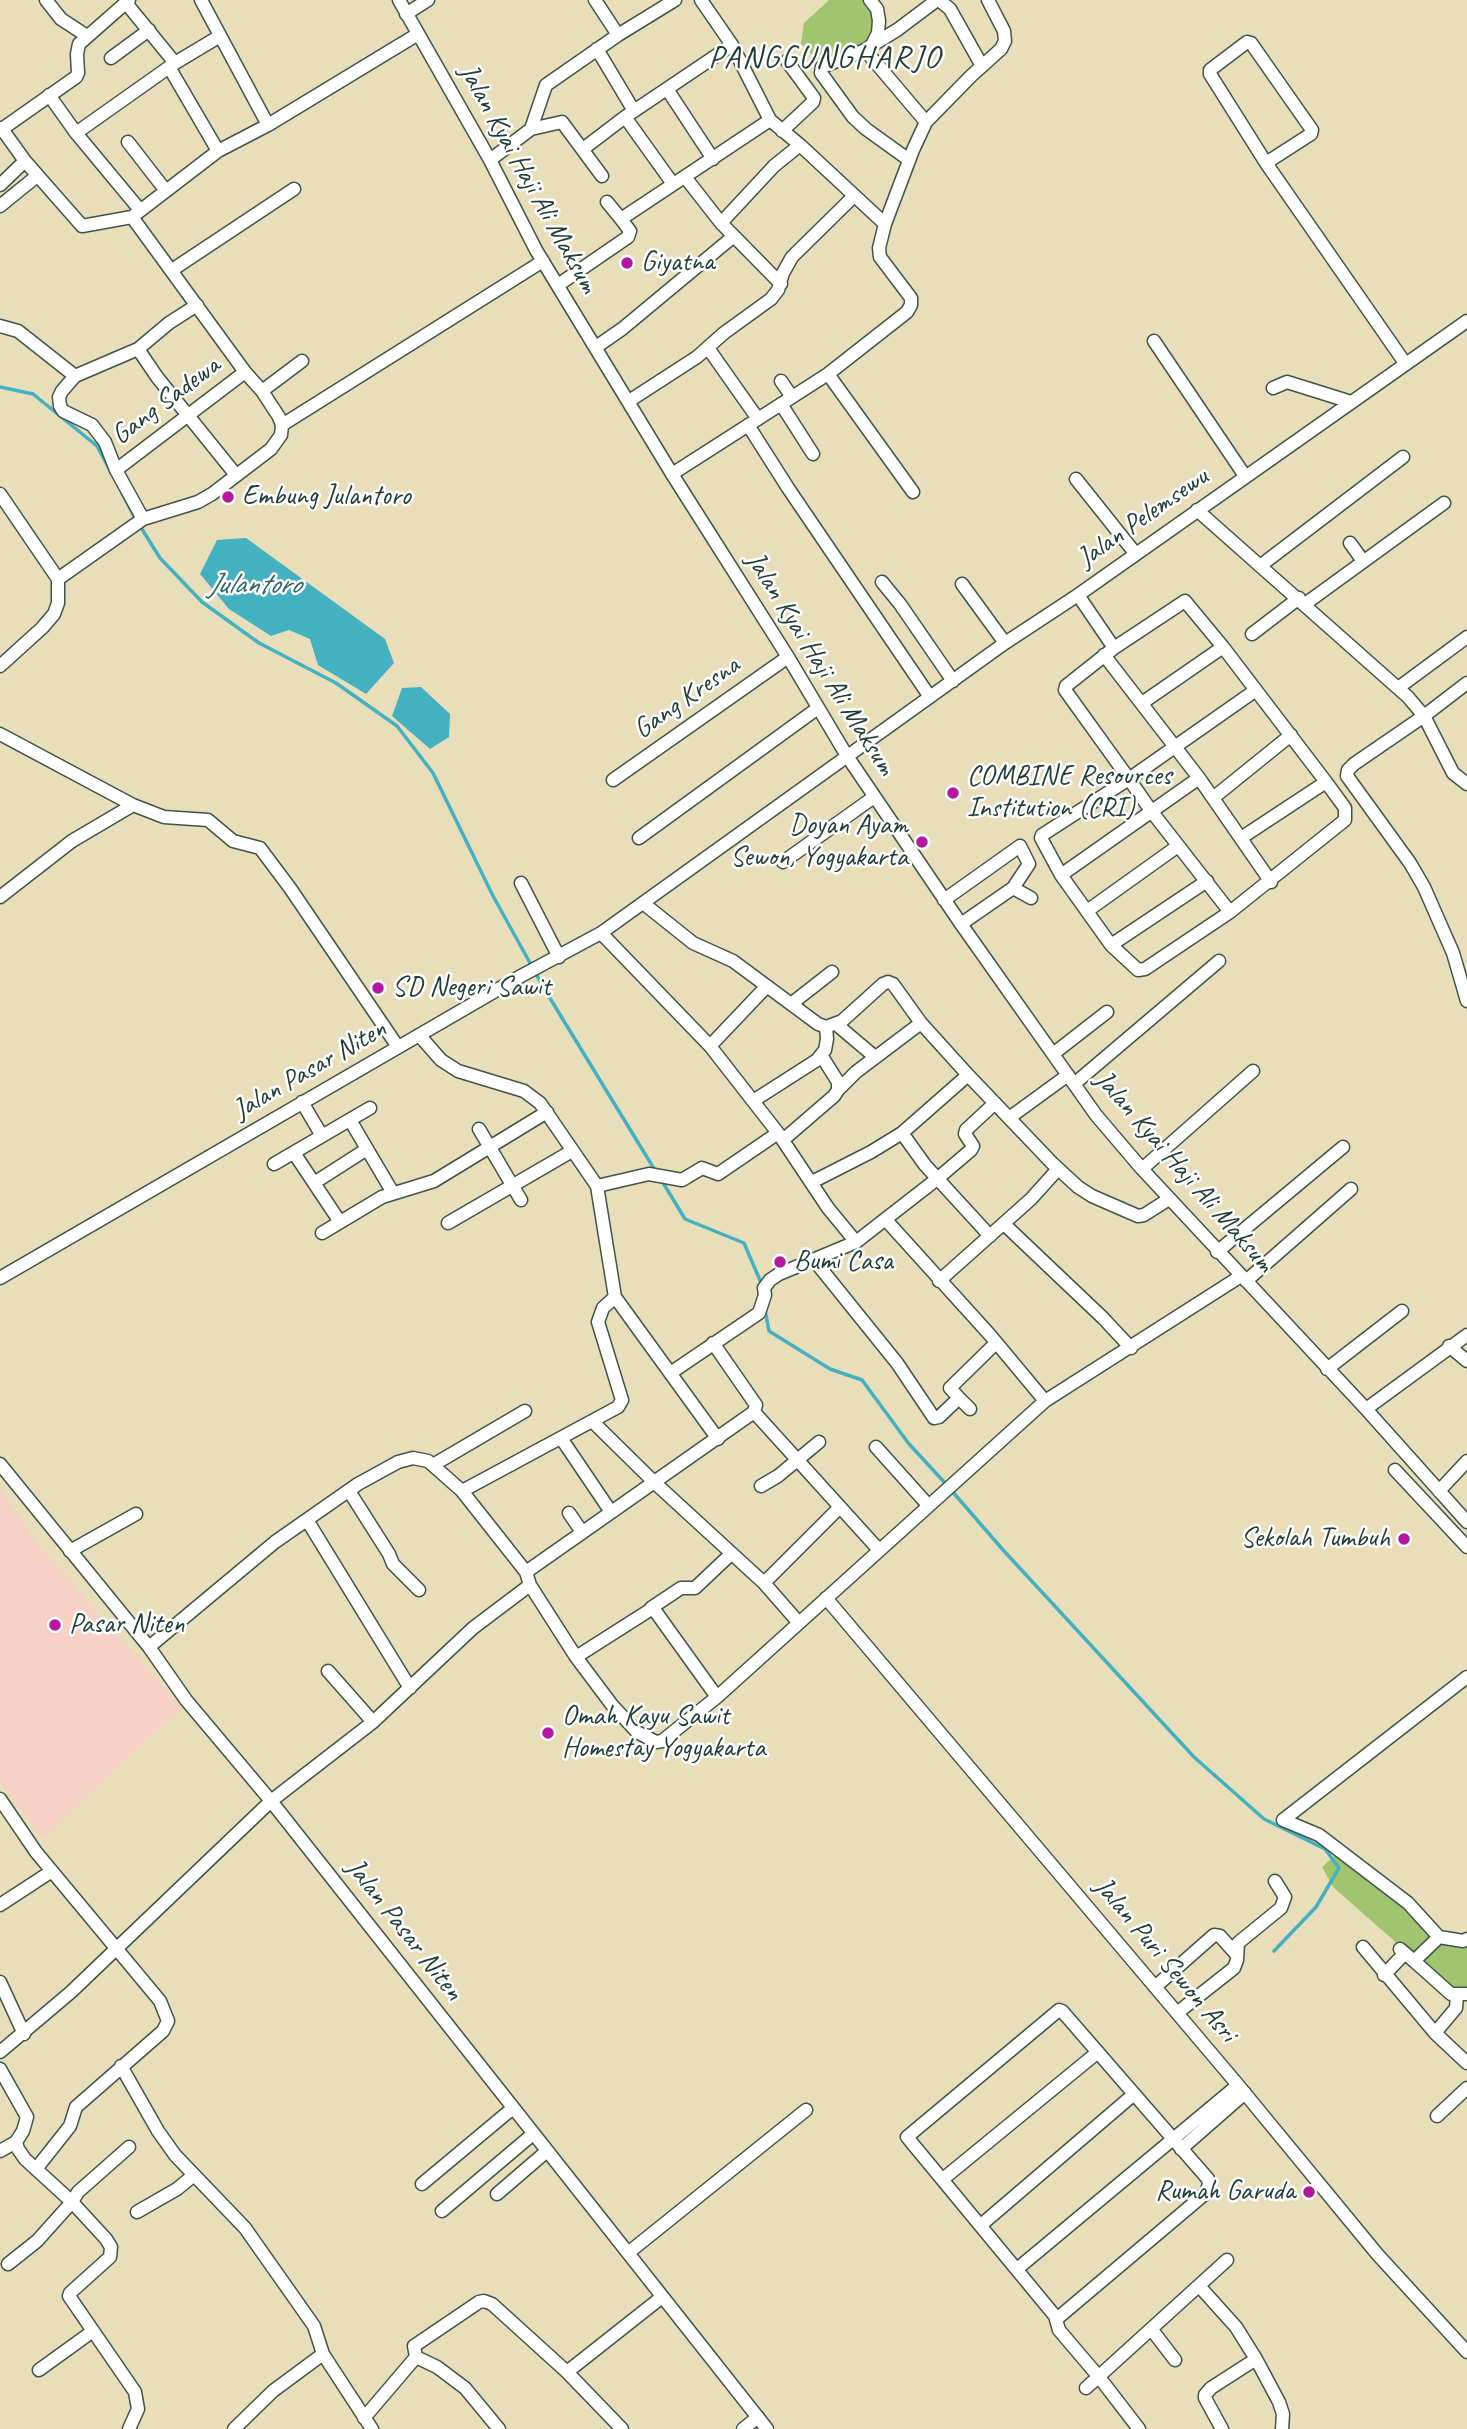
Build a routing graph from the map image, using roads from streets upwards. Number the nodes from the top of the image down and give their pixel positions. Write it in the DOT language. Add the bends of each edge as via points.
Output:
graph roads {
  1 [pos="46,0"];
  2 [pos="201,0"];
  3 [pos="399,0"];
  4 [pos="428,0"];
  5 [pos="595,0"];
  6 [pos="675,0"];
  7 [pos="701,0"];
  8 [pos="870,0"];
  9 [pos="938,0"];
  10 [pos="988,0"];
  11 [pos="128,1"];
  12 [pos="406,14"];
  13 [pos="149,30"];
  14 [pos="418,34"];
  15 [pos="618,35"];
  16 [pos="86,36"];
  17 [pos="220,36"];
  18 [pos="732,46"];
  19 [pos="869,48"];
  20 [pos="597,50"];
  21 [pos="111,58"];
  22 [pos="787,61"];
  23 [pos="172,65"];
  24 [pos="982,66"];
  25 [pos="667,89"];
  26 [pos="49,95"];
  27 [pos="629,114"];
  28 [pos="770,120"];
  29 [pos="926,122"];
  30 [pos="268,125"];
  31 [pos="1,129"];
  32 [pos="531,129"];
  33 [pos="782,131"];
  34 [pos="76,132"];
  35 [pos="128,142"];
  36 [pos="800,145"];
  37 [pos="583,149"];
  38 [pos="218,151"];
  39 [pos="713,159"];
  40 [pos="490,160"];
  41 [pos="909,160"];
  42 [pos="25,161"];
  43 [pos="1266,163"];
  44 [pos="37,176"];
  45 [pos="602,176"];
  46 [pos="685,177"];
  47 [pos="673,184"];
  48 [pos="0,185"];
  49 [pos="294,189"];
  50 [pos="166,191"];
  51 [pos="854,196"];
  52 [pos="607,201"];
  53 [pos="0,206"];
  54 [pos="136,213"];
  55 [pos="621,219"];
  56 [pos="721,223"];
  57 [pos="885,224"];
  58 [pos="734,236"];
  59 [pos="543,261"];
  60 [pos="172,270"];
  61 [pos="781,284"];
  62 [pos="558,285"];
  63 [pos="197,305"];
  64 [pos="1467,321"];
  65 [pos="0,326"];
  66 [pos="1154,341"];
  67 [pos="596,347"];
  68 [pos="708,348"];
  69 [pos="138,349"];
  70 [pos="302,361"];
  71 [pos="1405,363"];
  72 [pos="245,372"];
  73 [pos="828,374"];
  74 [pos="75,376"];
  75 [pos="781,382"];
  76 [pos="1273,388"];
  77 [pos="262,391"];
  78 [pos="629,401"];
  79 [pos="786,401"];
  80 [pos="1351,402"];
  81 [pos="187,417"];
  82 [pos="753,422"];
  83 [pos="282,425"];
  84 [pos="813,454"];
  85 [pos="1403,457"];
  86 [pos="116,470"];
  87 [pos="672,474"];
  88 [pos="236,475"];
  89 [pos="1245,476"];
  90 [pos="1076,479"];
  91 [pos="913,492"];
  92 [pos="0,494"];
  93 [pos="1444,503"];
  94 [pos="1197,510"];
  95 [pos="137,523"];
  96 [pos="1350,543"];
  97 [pos="1135,553"];
  98 [pos="1363,561"];
  99 [pos="1260,566"];
  100 [pos="58,579"];
  101 [pos="882,582"];
  102 [pos="962,584"];
  103 [pos="1078,595"];
  104 [pos="1302,601"];
  105 [pos="1252,634"];
  106 [pos="1467,637"];
  107 [pos="1005,643"];
  108 [pos="1223,647"];
  109 [pos="1109,652"];
  110 [pos="788,657"];
  111 [pos="0,666"];
  112 [pos="953,681"];
  113 [pos="1467,683"];
  114 [pos="1398,688"];
  115 [pos="1256,690"];
  116 [pos="930,697"];
  117 [pos="1142,703"];
  118 [pos="818,708"];
  119 [pos="1424,716"];
  120 [pos="0,734"];
  121 [pos="1291,735"];
  122 [pos="1175,747"];
  123 [pos="847,756"];
  124 [pos="1199,778"];
  125 [pos="1129,779"];
  126 [pos="613,780"];
  127 [pos="1326,782"];
  128 [pos="1467,785"];
  129 [pos="874,797"];
  130 [pos="1213,798"];
  131 [pos="133,805"];
  132 [pos="1152,811"];
  133 [pos="639,838"];
  134 [pos="1241,838"];
  135 [pos="1178,846"];
  136 [pos="783,862"];
  137 [pos="1061,875"];
  138 [pos="1207,881"];
  139 [pos="1271,882"];
  140 [pos="522,883"];
  141 [pos="1013,888"];
  142 [pos="0,897"];
  143 [pos="1031,898"];
  144 [pos="944,900"];
  145 [pos="643,903"];
  146 [pos="1087,911"];
  147 [pos="1230,912"];
  148 [pos="961,924"];
  149 [pos="601,933"];
  150 [pos="1111,945"];
  151 [pos="559,957"];
  152 [pos="1219,961"];
  153 [pos="832,972"];
  154 [pos="767,986"];
  155 [pos="1467,1001"];
  156 [pos="791,1004"];
  157 [pos="1107,1012"];
  158 [pos="921,1023"];
  159 [pos="831,1025"];
  160 [pos="419,1035"];
  161 [pos="710,1046"];
  162 [pos="398,1047"];
  163 [pos="1053,1054"];
  164 [pos="821,1055"];
  165 [pos="875,1057"];
  166 [pos="1253,1071"];
  167 [pos="968,1075"];
  168 [pos="1071,1079"];
  169 [pos="838,1090"];
  170 [pos="753,1101"];
  171 [pos="302,1102"];
  172 [pos="995,1103"];
  173 [pos="370,1108"];
  174 [pos="547,1112"];
  175 [pos="1009,1118"];
  176 [pos="350,1120"];
  177 [pos="479,1129"];
  178 [pos="902,1133"];
  179 [pos="322,1136"];
  180 [pos="780,1136"];
  181 [pos="1343,1147"];
  182 [pos="489,1148"];
  183 [pos="366,1149"];
  184 [pos="572,1151"];
  185 [pos="294,1153"];
  186 [pos="274,1164"];
  187 [pos="1058,1169"];
  188 [pos="1142,1170"];
  189 [pos="937,1179"];
  190 [pos="812,1182"];
  191 [pos="314,1183"];
  192 [pos="512,1185"];
  193 [pos="597,1186"];
  194 [pos="1351,1189"];
  195 [pos="393,1193"];
  196 [pos="1169,1199"];
  197 [pos="521,1200"];
  198 [pos="886,1220"];
  199 [pos="340,1222"];
  200 [pos="448,1223"];
  201 [pos="1004,1224"];
  202 [pos="322,1233"];
  203 [pos="989,1236"];
  204 [pos="856,1242"];
  205 [pos="1217,1252"];
  206 [pos="814,1260"];
  207 [pos="0,1278"];
  208 [pos="1243,1279"];
  209 [pos="939,1281"];
  210 [pos="615,1297"];
  211 [pos="1402,1311"];
  212 [pos="1467,1335"];
  213 [pos="713,1343"];
  214 [pos="996,1343"];
  215 [pos="1449,1346"];
  216 [pos="1131,1348"];
  217 [pos="1467,1361"];
  218 [pos="1327,1369"];
  219 [pos="672,1372"];
  220 [pos="959,1398"];
  221 [pos="1045,1401"];
  222 [pos="970,1409"];
  223 [pos="1366,1409"];
  224 [pos="525,1411"];
  225 [pos="754,1412"];
  226 [pos="592,1421"];
  227 [pos="561,1438"];
  228 [pos="718,1439"];
  229 [pos="819,1442"];
  230 [pos="876,1447"];
  231 [pos="797,1461"];
  232 [pos="1467,1461"];
  233 [pos="0,1464"];
  234 [pos="433,1465"];
  235 [pos="1395,1470"];
  236 [pos="654,1483"];
  237 [pos="761,1486"];
  238 [pos="1439,1490"];
  239 [pos="349,1491"];
  240 [pos="463,1492"];
  241 [pos="928,1505"];
  242 [pos="839,1508"];
  243 [pos="611,1512"];
  244 [pos="569,1513"];
  245 [pos="135,1514"];
  246 [pos="307,1520"];
  247 [pos="1467,1522"];
  248 [pos="582,1532"];
  249 [pos="1455,1535"];
  250 [pos="1467,1547"];
  251 [pos="878,1550"];
  252 [pos="70,1551"];
  253 [pos="731,1554"];
  254 [pos="526,1572"];
  255 [pos="764,1583"];
  256 [pos="530,1585"];
  257 [pos="419,1590"];
  258 [pos="826,1598"];
  259 [pos="651,1608"];
  260 [pos="799,1623"];
  261 [pos="149,1647"];
  262 [pos="576,1657"];
  263 [pos="328,1671"];
  264 [pos="1467,1678"];
  265 [pos="410,1688"];
  266 [pos="717,1697"];
  267 [pos="373,1722"];
  268 [pos="0,1799"];
  269 [pos="271,1801"];
  270 [pos="52,1871"];
  271 [pos="1275,1881"];
  272 [pos="0,1905"];
  273 [pos="1438,1937"];
  274 [pos="1467,1938"];
  275 [pos="1363,1947"];
  276 [pos="117,1950"];
  277 [pos="1236,1954"];
  278 [pos="1406,1955"];
  279 [pos="1384,1975"];
  280 [pos="0,1982"];
  281 [pos="1155,1987"];
  282 [pos="1459,1997"];
  283 [pos="1177,2013"];
  284 [pos="1435,2033"];
  285 [pos="24,2034"];
  286 [pos="0,2052"];
  287 [pos="1097,2052"];
  288 [pos="1467,2063"];
  289 [pos="121,2066"];
  290 [pos="0,2069"];
  291 [pos="1467,2088"];
  292 [pos="1241,2089"];
  293 [pos="1133,2095"];
  294 [pos="513,2108"];
  295 [pos="806,2110"];
  296 [pos="1437,2116"];
  297 [pos="533,2134"];
  298 [pos="16,2142"];
  299 [pos="1177,2145"];
  300 [pos="129,2147"];
  301 [pos="0,2151"];
  302 [pos="547,2151"];
  303 [pos="36,2169"];
  304 [pos="194,2175"];
  305 [pos="943,2179"];
  306 [pos="422,2184"];
  307 [pos="497,2194"];
  308 [pos="72,2202"];
  309 [pos="137,2211"];
  310 [pos="442,2211"];
  311 [pos="981,2225"];
  312 [pos="628,2253"];
  313 [pos="1227,2260"];
  314 [pos="8,2264"];
  315 [pos="1017,2269"];
  316 [pos="1199,2287"];
  317 [pos="662,2297"];
  318 [pos="1055,2316"];
  319 [pos="1152,2330"];
  320 [pos="93,2331"];
  321 [pos="1467,2353"];
  322 [pos="323,2354"];
  323 [pos="416,2357"];
  324 [pos="1256,2359"];
  325 [pos="1175,2360"];
  326 [pos="39,2370"];
  327 [pos="567,2372"];
  328 [pos="1099,2377"];
  329 [pos="1086,2388"];
  330 [pos="758,2417"];
  331 [pos="364,2418"];
  332 [pos="127,2428"];
  333 [pos="234,2429"];
  334 [pos="372,2429"];
  335 [pos="499,2429"];
  336 [pos="622,2429"];
  337 [pos="743,2429"];
  338 [pos="767,2429"];
  339 [pos="1139,2429"];
  340 [pos="1222,2429"];
  341 [pos="1282,2429"];
  1 -- 16 [label="street" via="61,19"];
  2 -- 17 [label="street"];
  3 -- 12 [label="street, Jalan Kyai Haji Ali Maksum"];
  4 -- 12 [label="street"];
  5 -- 15 [label="street"];
  6 -- 15 [label="street"];
  7 -- 18 [label="street"];
  8 -- 19 [label="street" via="880,21"];
  9 -- 19 [label="street"];
  9 -- 24 [label="street" via="950,9"];
  10 -- 24 [label="street" via="1005,41"];
  11 -- 13 [label="street"];
  11 -- 16 [label="street"];
  12 -- 14 [label="street, Jalan Kyai Haji Ali Maksum"];
  13 -- 21 [label="street"];
  13 -- 23 [label="street"];
  14 -- 30 [label="street"];
  14 -- 40 [label="street, Jalan Kyai Haji Ali Maksum"];
  15 -- 20 [label="street"];
  16 -- 26 [label="street" via="77,48 76,77"];
  17 -- 23 [label="street"];
  17 -- 30 [label="street"];
  18 -- 25 [label="street"];
  18 -- 28 [label="street"];
  19 -- 29 [label="street"];
  19 -- 41 [label="street" via="822,67 821,73 853,117"];
  20 -- 27 [label="street"];
  20 -- 32 [label="street" via="546,85"];
  22 -- 33 [label="street" via="814,98"];
  23 -- 34 [label="street"];
  23 -- 38 [label="street"];
  24 -- 29 [label="street"];
  25 -- 27 [label="street"];
  25 -- 39 [label="street"];
  26 -- 31 [label="street"];
  26 -- 34 [label="street"];
  27 -- 37 [label="street"];
  27 -- 47 [label="street"];
  28 -- 33 [label="street"];
  28 -- 39 [label="street"];
  29 -- 41 [label="street"];
  30 -- 38 [label="street"];
  31 -- 42 [label="street"];
  32 -- 37 [label="street" via="562,122"];
  32 -- 40 [label="street"];
  33 -- 36 [label="street"];
  34 -- 54 [label="street"];
  35 -- 50 [label="street"];
  36 -- 51 [label="street"];
  36 -- 56 [label="street"];
  37 -- 45 [label="street"];
  38 -- 50 [label="street"];
  39 -- 46 [label="street"];
  40 -- 59 [label="street, Jalan Kyai Haji Ali Maksum"];
  41 -- 57 [label="street"];
  42 -- 44 [label="street"];
  42 -- 48 [label="street"];
  43 -- 43 [label="street" via="1209,72 1247,42 1311,130"];
  43 -- 71 [label="street"];
  44 -- 53 [label="street"];
  44 -- 54 [label="street" via="82,226"];
  46 -- 47 [label="street"];
  46 -- 56 [label="street"];
  47 -- 55 [label="street"];
  49 -- 60 [label="street"];
  50 -- 54 [label="street"];
  51 -- 57 [label="street"];
  51 -- 61 [label="street" via="792,257"];
  52 -- 55 [label="street"];
  54 -- 60 [label="street"];
  55 -- 62 [label="street" via="630,231 628,237"];
  56 -- 58 [label="street"];
  57 -- 73 [label="street" via="880,257 911,298 911,305"];
  58 -- 61 [label="street"];
  58 -- 67 [label="street"];
  59 -- 62 [label="street, Jalan Kyai Haji Ali Maksum"];
  59 -- 83 [label="street"];
  60 -- 63 [label="street"];
  61 -- 68 [label="street" via="771,299"];
  62 -- 67 [label="street, Jalan Kyai Haji Ali Maksum"];
  63 -- 69 [label="street"];
  63 -- 72 [label="street"];
  64 -- 71 [label="street, Jalan Pelemsewu"];
  65 -- 74 [label="street" via="18,331"];
  66 -- 89 [label="street"];
  67 -- 78 [label="street, Jalan Kyai Haji Ali Maksum"];
  68 -- 78 [label="street"];
  68 -- 82 [label="street"];
  69 -- 74 [label="street"];
  69 -- 81 [label="street"];
  70 -- 77 [label="street"];
  71 -- 80 [label="street, Jalan Pelemsewu"];
  72 -- 77 [label="street"];
  72 -- 81 [label="street, Gang Sadewa"];
  73 -- 79 [label="street"];
  73 -- 91 [label="street"];
  74 -- 86 [label="street" via="62,391 62,411 96,429"];
  75 -- 79 [label="street"];
  76 -- 80 [label="street" via="1287,382"];
  77 -- 83 [label="street"];
  78 -- 87 [label="street, Jalan Kyai Haji Ali Maksum"];
  79 -- 82 [label="street"];
  79 -- 84 [label="street"];
  80 -- 89 [label="street, Jalan Pelemsewu"];
  81 -- 86 [label="street, Gang Sadewa"];
  81 -- 88 [label="street"];
  82 -- 87 [label="street"];
  82 -- 116 [label="street" via="795,499"];
  83 -- 88 [label="street" via="276,443"];
  85 -- 99 [label="street"];
  86 -- 95 [label="street"];
  87 -- 110 [label="street, Jalan Kyai Haji Ali Maksum"];
  88 -- 95 [label="street" via="202,500"];
  89 -- 94 [label="street, Jalan Pelemsewu"];
  90 -- 97 [label="street"];
  92 -- 100 [label="street"];
  93 -- 98 [label="street"];
  94 -- 97 [label="street, Jalan Pelemsewu"];
  94 -- 99 [label="street"];
  95 -- 100 [label="street"];
  96 -- 98 [label="street"];
  97 -- 103 [label="street, Jalan Pelemsewu"];
  98 -- 104 [label="street"];
  99 -- 104 [label="street"];
  100 -- 111 [label="street" via="54,614"];
  101 -- 112 [label="street"];
  102 -- 107 [label="street"];
  103 -- 107 [label="street, Jalan Pelemsewu"];
  103 -- 109 [label="street"];
  104 -- 105 [label="street"];
  104 -- 114 [label="street"];
  106 -- 114 [label="street"];
  107 -- 112 [label="street, Jalan Pelemsewu"];
  108 -- 109 [label="street" via="1185,601"];
  108 -- 115 [label="street"];
  108 -- 117 [label="street"];
  109 -- 117 [label="street"];
  109 -- 125 [label="street" via="1065,690"];
  110 -- 118 [label="street, Jalan Kyai Haji Ali Maksum"];
  110 -- 126 [label="street, Gang Kresna"];
  112 -- 116 [label="street, Jalan Pelemsewu"];
  113 -- 119 [label="street"];
  114 -- 119 [label="street"];
  115 -- 121 [label="street"];
  115 -- 122 [label="street"];
  116 -- 123 [label="street, Jalan Pelemsewu"];
  117 -- 122 [label="street"];
  118 -- 123 [label="street, Jalan Kyai Haji Ali Maksum"];
  118 -- 133 [label="street"];
  119 -- 128 [label="street" via="1448,766"];
  119 -- 155 [label="street" via="1354,764 1347,776 1424,887 1453,953"];
  120 -- 131 [label="street"];
  121 -- 127 [label="street"];
  121 -- 130 [label="street"];
  122 -- 124 [label="street"];
  122 -- 125 [label="street"];
  123 -- 129 [label="street, Jalan Kyai Haji Ali Maksum"];
  123 -- 145 [label="street, Jalan Pasar Niten"];
  124 -- 130 [label="street"];
  124 -- 132 [label="street"];
  125 -- 132 [label="street"];
  125 -- 137 [label="street" via="1042,835"];
  127 -- 134 [label="street"];
  127 -- 139 [label="street" via="1345,808 1345,820"];
  129 -- 136 [label="street"];
  129 -- 144 [label="street, Jalan Kyai Haji Ali Maksum"];
  130 -- 134 [label="street"];
  131 -- 142 [label="street" via="89,829"];
  131 -- 162 [label="street" via="164,817 208,820 233,841 260,848"];
  132 -- 135 [label="street"];
  132 -- 137 [label="street"];
  134 -- 139 [label="street"];
  135 -- 138 [label="street"];
  135 -- 146 [label="street"];
  137 -- 146 [label="street"];
  138 -- 147 [label="street"];
  138 -- 150 [label="street"];
  139 -- 147 [label="street"];
  140 -- 151 [label="street"];
  141 -- 143 [label="street"];
  141 -- 144 [label="street" via="1029,864 1020,846"];
  141 -- 148 [label="street"];
  144 -- 148 [label="street, Jalan Kyai Haji Ali Maksum"];
  145 -- 149 [label="street, Jalan Pasar Niten"];
  145 -- 154 [label="street" via="693,943 733,961"];
  146 -- 150 [label="street"];
  147 -- 150 [label="street" via="1141,970 1134,969"];
  148 -- 163 [label="street, Jalan Kyai Haji Ali Maksum"];
  149 -- 151 [label="street, Jalan Pasar Niten"];
  149 -- 161 [label="street"];
  151 -- 160 [label="street, Jalan Pasar Niten"];
  152 -- 168 [label="street"];
  153 -- 156 [label="street"];
  154 -- 156 [label="street"];
  154 -- 161 [label="street"];
  156 -- 159 [label="street" via="818,1024"];
  157 -- 163 [label="street"];
  158 -- 159 [label="street" via="888,982"];
  158 -- 165 [label="street"];
  158 -- 167 [label="street"];
  159 -- 164 [label="street"];
  159 -- 165 [label="street"];
  160 -- 162 [label="street, Jalan Pasar Niten"];
  160 -- 174 [label="street" via="449,1066 528,1093"];
  161 -- 170 [label="street"];
  162 -- 171 [label="street, Jalan Pasar Niten"];
  163 -- 168 [label="street, Jalan Kyai Haji Ali Maksum"];
  164 -- 169 [label="street"];
  164 -- 170 [label="street"];
  165 -- 169 [label="street"];
  166 -- 188 [label="street"];
  167 -- 172 [label="street"];
  167 -- 178 [label="street"];
  168 -- 175 [label="street"];
  168 -- 188 [label="street, Jalan Kyai Haji Ali Maksum"];
  169 -- 180 [label="street"];
  170 -- 180 [label="street"];
  171 -- 179 [label="street"];
  171 -- 207 [label="street, Jalan Pasar Niten"];
  172 -- 175 [label="street"];
  172 -- 189 [label="street" via="966,1130 971,1150"];
  173 -- 176 [label="street"];
  174 -- 182 [label="street"];
  174 -- 184 [label="street"];
  175 -- 187 [label="street"];
  176 -- 179 [label="street"];
  176 -- 183 [label="street"];
  177 -- 182 [label="street"];
  178 -- 189 [label="street"];
  178 -- 190 [label="street"];
  179 -- 185 [label="street"];
  180 -- 190 [label="street"];
  180 -- 193 [label="street" via="720,1173 702,1168 682,1180 649,1174"];
  181 -- 205 [label="street"];
  182 -- 192 [label="street"];
  182 -- 195 [label="street" via="434,1181"];
  183 -- 191 [label="street"];
  183 -- 195 [label="street"];
  184 -- 192 [label="street"];
  184 -- 193 [label="street"];
  185 -- 186 [label="street"];
  185 -- 191 [label="street"];
  187 -- 196 [label="street" via="1092,1196 1134,1215 1144,1215"];
  187 -- 201 [label="street"];
  188 -- 196 [label="street, Jalan Kyai Haji Ali Maksum"];
  189 -- 198 [label="street"];
  189 -- 203 [label="street"];
  190 -- 204 [label="street"];
  191 -- 199 [label="street"];
  192 -- 197 [label="street"];
  192 -- 200 [label="street"];
  193 -- 210 [label="street"];
  194 -- 208 [label="street"];
  195 -- 199 [label="street"];
  196 -- 205 [label="street, Jalan Kyai Haji Ali Maksum"];
  198 -- 204 [label="street"];
  198 -- 209 [label="street"];
  199 -- 202 [label="street"];
  201 -- 203 [label="street"];
  201 -- 216 [label="street"];
  203 -- 209 [label="street"];
  204 -- 206 [label="street"];
  205 -- 208 [label="street, Jalan Kyai Haji Ali Maksum"];
  206 -- 213 [label="street" via="770,1280 759,1313"];
  206 -- 220 [label="street" via="897,1363 931,1417 939,1418"];
  208 -- 216 [label="street"];
  208 -- 218 [label="street, Jalan Kyai Haji Ali Maksum"];
  209 -- 214 [label="street"];
  210 -- 219 [label="street"];
  210 -- 226 [label="street" via="603,1308 598,1322 622,1400"];
  211 -- 218 [label="street"];
  212 -- 215 [label="street"];
  213 -- 219 [label="street"];
  213 -- 225 [label="street" via="756,1405"];
  214 -- 220 [label="street" via="950,1388"];
  214 -- 221 [label="street"];
  215 -- 217 [label="street"];
  215 -- 223 [label="street"];
  216 -- 221 [label="street"];
  218 -- 223 [label="street, Jalan Kyai Haji Ali Maksum"];
  219 -- 228 [label="street"];
  220 -- 222 [label="street"];
  221 -- 241 [label="street"];
  223 -- 238 [label="street, Jalan Kyai Haji Ali Maksum"];
  224 -- 234 [label="street"];
  225 -- 228 [label="street"];
  225 -- 231 [label="street"];
  226 -- 227 [label="street"];
  226 -- 236 [label="street"];
  227 -- 240 [label="street"];
  227 -- 243 [label="street"];
  228 -- 236 [label="street"];
  229 -- 231 [label="street"];
  230 -- 241 [label="street"];
  231 -- 237 [label="street"];
  231 -- 242 [label="street"];
  232 -- 238 [label="street"];
  233 -- 252 [label="street, Jalan Pasar Niten"];
  234 -- 239 [label="street" via="413,1458 398,1462"];
  234 -- 240 [label="street"];
  235 -- 249 [label="street"];
  236 -- 243 [label="street"];
  236 -- 253 [label="street"];
  238 -- 247 [label="street, Jalan Kyai Haji Ali Maksum"];
  239 -- 246 [label="street"];
  239 -- 257 [label="street" via="393,1564"];
  240 -- 254 [label="street"];
  241 -- 251 [label="street"];
  242 -- 251 [label="street"];
  242 -- 255 [label="street"];
  243 -- 248 [label="street"];
  244 -- 248 [label="street"];
  245 -- 252 [label="street"];
  246 -- 261 [label="street"];
  246 -- 265 [label="street"];
  247 -- 249 [label="street"];
  248 -- 254 [label="street"];
  249 -- 250 [label="street"];
  251 -- 258 [label="street"];
  252 -- 261 [label="street, Jalan Pasar Niten"];
  253 -- 255 [label="street"];
  253 -- 259 [label="street" via="695,1588 681,1588"];
  254 -- 256 [label="street"];
  255 -- 260 [label="street"];
  256 -- 262 [label="street"];
  256 -- 265 [label="street" via="473,1628"];
  258 -- 260 [label="street"];
  258 -- 281 [label="street, Jalan Puri Sewon Asri"];
  259 -- 262 [label="street"];
  259 -- 266 [label="street"];
  260 -- 266 [label="street"];
  261 -- 269 [label="street, Jalan Pasar Niten" via="186,1700"];
  262 -- 266 [label="street" via="630,1725 656,1742 668,1738"];
  263 -- 267 [label="street"];
  264 -- 273 [label="street" via="1283,1820 1320,1835 1408,1903"];
  265 -- 267 [label="street"];
  267 -- 269 [label="street"];
  268 -- 270 [label="street"];
  269 -- 276 [label="street"];
  269 -- 294 [label="street, Jalan Pasar Niten"];
  270 -- 272 [label="street"];
  270 -- 276 [label="street"];
  271 -- 277 [label="street" via="1284,1893 1281,1908 1238,1942"];
  273 -- 274 [label="street"];
  273 -- 278 [label="street"];
  275 -- 279 [label="street"];
  276 -- 285 [label="street"];
  276 -- 289 [label="street" via="160,2001 168,2021 163,2031"];
  277 -- 281 [label="street" via="1214,1935"];
  277 -- 283 [label="street" via="1234,1968"];
  278 -- 279 [label="street"];
  278 -- 282 [label="street"];
  279 -- 284 [label="street"];
  280 -- 285 [label="street"];
  281 -- 283 [label="street, Jalan Puri Sewon Asri"];
  282 -- 284 [label="street" via="1452,2015"];
  283 -- 292 [label="street, Jalan Puri Sewon Asri"];
  284 -- 288 [label="street"];
  285 -- 286 [label="street"];
  287 -- 293 [label="street"];
  287 -- 305 [label="street"];
  287 -- 305 [label="street" via="1059,2010 907,2134"];
  289 -- 303 [label="street" via="76,2107 70,2126"];
  289 -- 304 [label="street" via="158,2131"];
  290 -- 298 [label="street" via="27,2117"];
  291 -- 296 [label="street"];
  292 -- 299 [label="street"];
  292 -- 321 [label="street, Jalan Puri Sewon Asri" via="1378,2255"];
  293 -- 299 [label="street"];
  293 -- 311 [label="street"];
  294 -- 297 [label="street, Jalan Pasar Niten"];
  294 -- 306 [label="street"];
  295 -- 312 [label="street"];
  297 -- 302 [label="street, Jalan Pasar Niten"];
  297 -- 310 [label="street"];
  298 -- 301 [label="street"];
  298 -- 303 [label="street"];
  299 -- 315 [label="street"];
  299 -- 318 [label="street" via="1208,2179 1206,2193 1062,2316"];
  300 -- 308 [label="street"];
  302 -- 307 [label="street"];
  302 -- 312 [label="street, Jalan Pasar Niten"];
  303 -- 308 [label="street"];
  304 -- 309 [label="street"];
  304 -- 322 [label="street" via="245,2228 314,2326"];
  305 -- 311 [label="street"];
  308 -- 314 [label="street" via="37,2241"];
  308 -- 320 [label="street" via="111,2247 110,2257 69,2297"];
  311 -- 315 [label="street"];
  312 -- 317 [label="street, Jalan Pasar Niten"];
  313 -- 316 [label="street"];
  315 -- 318 [label="street"];
  316 -- 319 [label="street"];
  316 -- 324 [label="street" via="1236,2328"];
  317 -- 327 [label="street"];
  317 -- 330 [label="street, Jalan Pasar Niten"];
  318 -- 328 [label="street" via="1059,2330"];
  319 -- 325 [label="street"];
  319 -- 328 [label="street"];
  320 -- 326 [label="street"];
  320 -- 332 [label="street" via="135,2392 138,2409"];
  322 -- 331 [label="street"];
  322 -- 333 [label="street" via="273,2391"];
  323 -- 327 [label="street" via="414,2346 484,2301"];
  323 -- 331 [label="street"];
  323 -- 335 [label="street" via="465,2388"];
  324 -- 340 [label="street" via="1205,2395"];
  324 -- 341 [label="street" via="1279,2402"];
  327 -- 336 [label="street"];
  328 -- 329 [label="street"];
  328 -- 339 [label="street"];
  330 -- 337 [label="street"];
  330 -- 338 [label="street, Jalan Pasar Niten"];
  331 -- 334 [label="street"];
}
